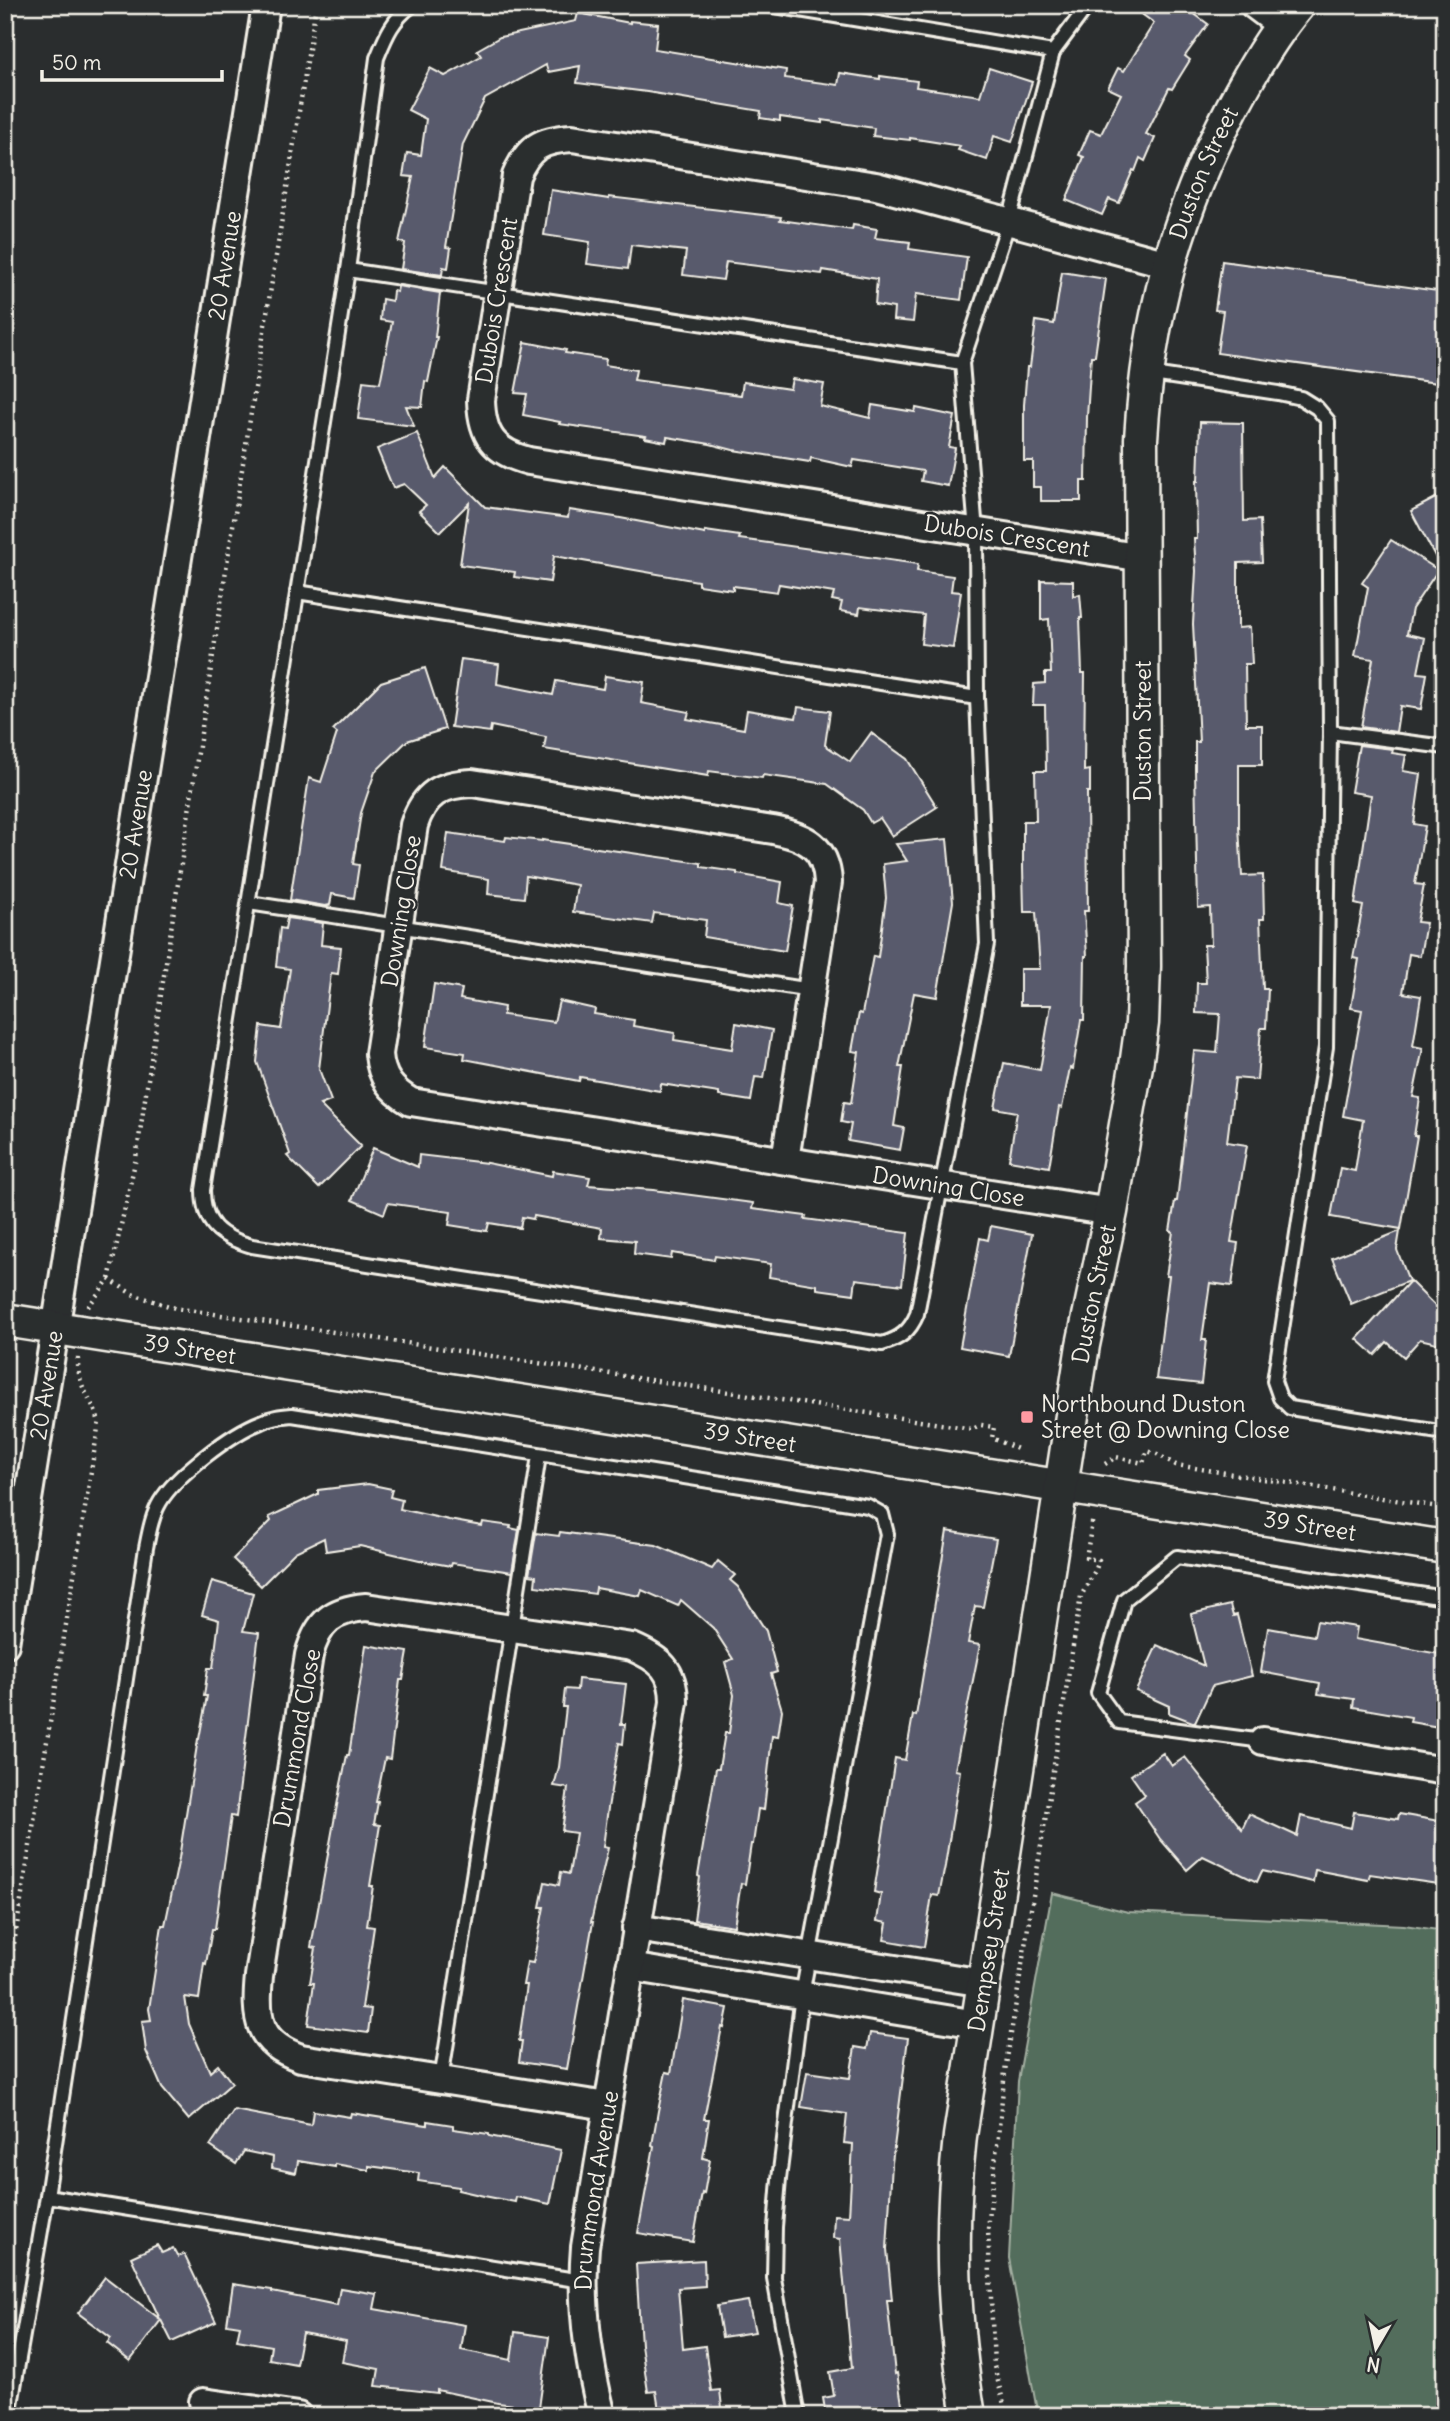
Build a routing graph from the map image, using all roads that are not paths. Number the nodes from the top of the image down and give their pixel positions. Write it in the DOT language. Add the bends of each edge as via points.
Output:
graph roads {
  1 [pos="266,5"];
  2 [pos="412,5"];
  3 [pos="769,5"];
  4 [pos="1088,5"];
  5 [pos="1254,5"];
  6 [pos="1290,15"];
  7 [pos="1053,52"];
  8 [pos="1009,221"];
  9 [pos="1168,264"];
  10 [pos="348,271"];
  11 [pos="497,293"];
  12 [pos="962,363"];
  13 [pos="1146,373"];
  14 [pos="976,532"];
  15 [pos="1143,558"];
  16 [pos="297,592"];
  17 [pos="977,698"];
  18 [pos="1330,732"];
  19 [pos="1445,747"];
  20 [pos="249,902"];
  21 [pos="399,926"];
  22 [pos="811,990"];
  23 [pos="785,1160"];
  24 [pos="942,1185"];
  25 [pos="1111,1212"];
  26 [pos="5,1320"];
  27 [pos="70,1330"];
  28 [pos="1445,1433"];
  29 [pos="539,1456"];
  30 [pos="1061,1486"];
  31 [pos="1445,1547"];
  32 [pos="1445,1598"];
  33 [pos="513,1629"];
  34 [pos="5,1644"];
  35 [pos="1263,1741"];
  36 [pos="1445,1771"];
  37 [pos="636,1928"];
  38 [pos="809,1955"];
  39 [pos="630,1967"];
  40 [pos="984,1983"];
  41 [pos="802,1995"];
  42 [pos="977,2024"];
  43 [pos="441,2080"];
  44 [pos="607,2106"];
  45 [pos="47,2196"];
  46 [pos="582,2281"];
  47 [pos="203,2402"];
  48 [pos="9,2416"];
  49 [pos="298,2416"];
  50 [pos="602,2416"];
  51 [pos="798,2416"];
  52 [pos="969,2416"];
  1 -- 27 [label="street, 20 Avenue"];
  2 -- 10 [label="lane" via="388,30 377,58"];
  3 -- 7 [label="lane"];
  4 -- 7 [label="lane"];
  5 -- 6 [label="street"];
  6 -- 9 [label="street, Duston Street" via="1241,90 1208,154"];
  7 -- 8 [label="lane"];
  8 -- 9 [label="street, Dubois Crescent"];
  8 -- 11 [label="street, Dubois Crescent" via="851,180 558,139 528,152 516,176"];
  8 -- 12 [label="lane"];
  9 -- 13 [label="street, Duston Street"];
  10 -- 11 [label="lane"];
  10 -- 16 [label="lane"];
  11 -- 12 [label="lane"];
  11 -- 14 [label="street, Dubois Crescent" via="481,413 491,439 512,457"];
  12 -- 14 [label="lane"];
  13 -- 15 [label="street, Duston Street"];
  13 -- 18 [label="lane" via="1301,398 1328,421"];
  14 -- 15 [label="street, Dubois Crescent"];
  14 -- 17 [label="lane"];
  15 -- 25 [label="street, Duston Street" via="1142,1023"];
  16 -- 17 [label="lane"];
  16 -- 20 [label="lane"];
  17 -- 24 [label="lane" via="987,944"];
  18 -- 19 [label="lane"];
  18 -- 28 [label="lane" via="1326,1047 1274,1381 1280,1398 1290,1408"];
  20 -- 21 [label="lane"];
  20 -- 24 [label="lane" via="203,1190 207,1216 237,1242 881,1344 904,1335 917,1314"];
  21 -- 22 [label="lane"];
  21 -- 22 [label="street, Downing Close" via="418,813 443,788 472,783 791,834 818,850 828,882"];
  21 -- 23 [label="street, Downing Close" via="380,1066 388,1085 411,1102"];
  22 -- 23 [label="street, Downing Close"];
  23 -- 24 [label="street, Downing Close"];
  24 -- 25 [label="street, Downing Close"];
  25 -- 30 [label="street, Duston Street" via="1083,1345"];
  26 -- 27 [label="street, 39 Street"];
  27 -- 30 [label="street, 39 Street"];
  27 -- 34 [label="street, 20 Avenue"];
  29 -- 33 [label="lane"];
  29 -- 38 [label="lane" via="868,1506 882,1514 887,1534"];
  29 -- 45 [label="lane" via="292,1415 274,1417 207,1456 160,1502 146,1548"];
  30 -- 31 [label="street, 39 Street"];
  30 -- 40 [label="street, Dempsey Street"];
  32 -- 35 [label="lane" via="1177,1557 1124,1600 1098,1693 1119,1722"];
  33 -- 37 [label="street, Drummond Close" via="632,1647 650,1655 671,1676 674,1702"];
  33 -- 43 [label="lane"];
  33 -- 43 [label="street, Drummond Close" via="384,1609 351,1609 324,1622 309,1655 259,1976 259,2023 275,2046 301,2058"];
  35 -- 36 [label="street"];
  37 -- 38 [label="street"];
  37 -- 39 [label="street, Drummond Avenue"];
  38 -- 40 [label="street"];
  38 -- 41 [label="lane"];
  39 -- 41 [label="street"];
  39 -- 44 [label="street, Drummond Avenue"];
  40 -- 42 [label="street, Dempsey Street"];
  41 -- 42 [label="street"];
  41 -- 51 [label="lane" via="779,2179 774,2277"];
  42 -- 52 [label="street, Dempsey Street" via="953,2197 953,2282"];
  43 -- 44 [label="street, Drummond Close"];
  44 -- 46 [label="street, Drummond Avenue"];
  45 -- 46 [label="lane"];
  45 -- 48 [label="lane"];
  46 -- 50 [label="street, Drummond Avenue" via="584,2324"];
  47 -- 49 [label="street"];
}
